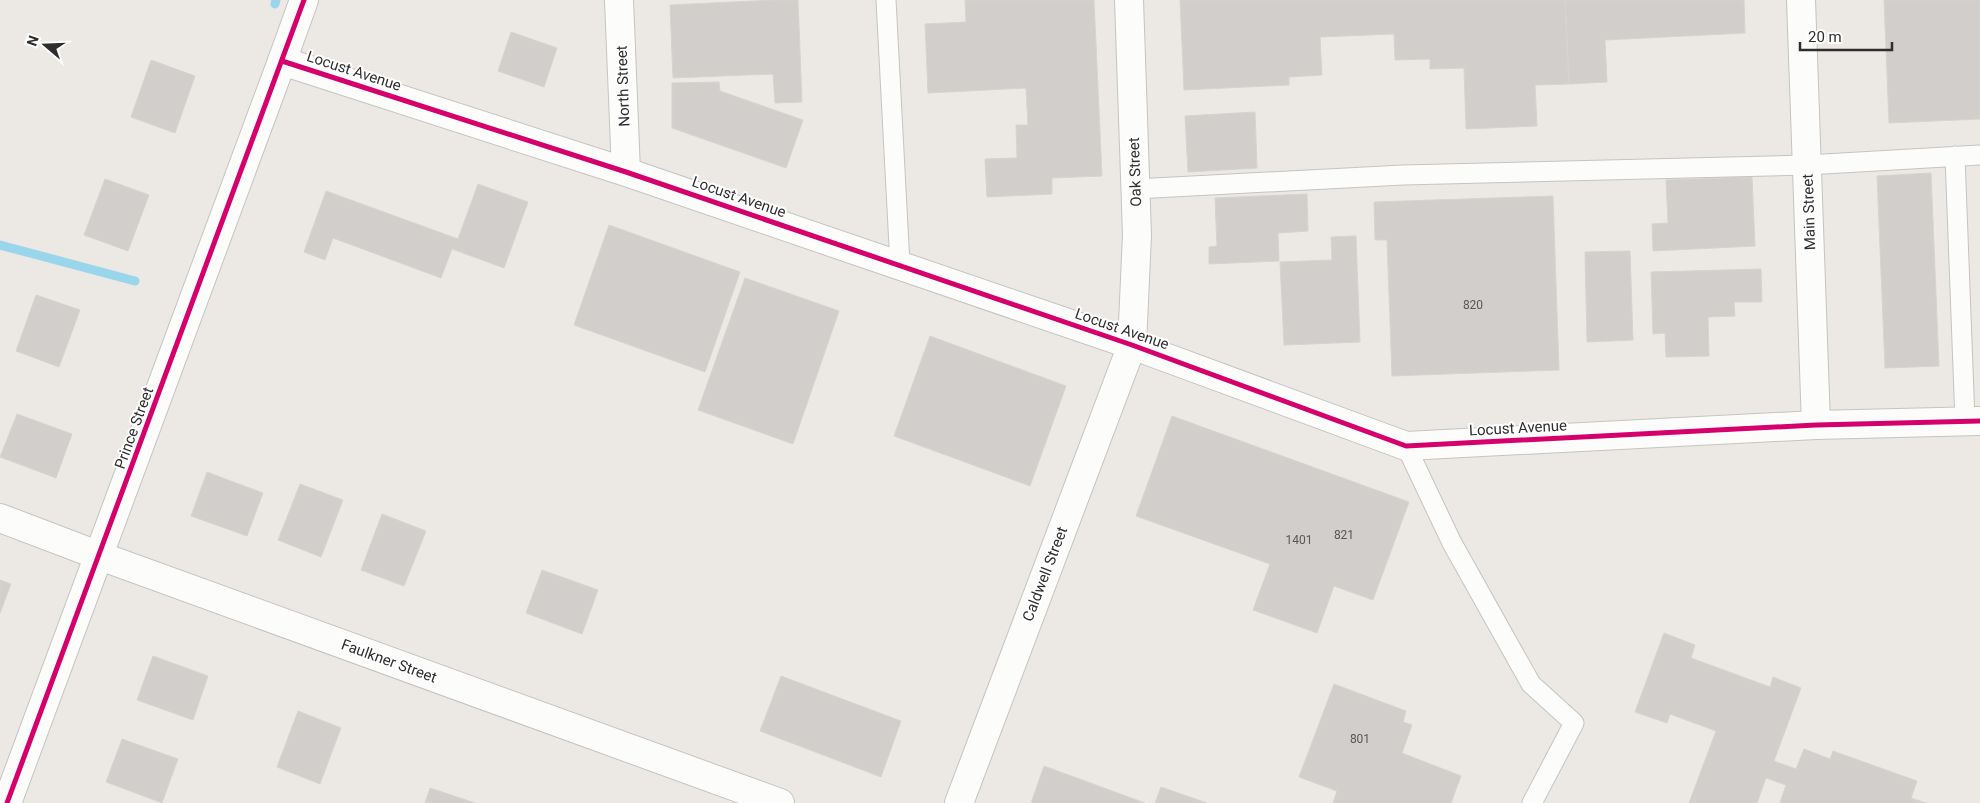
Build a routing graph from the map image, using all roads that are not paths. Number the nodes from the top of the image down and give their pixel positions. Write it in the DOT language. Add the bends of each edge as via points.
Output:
graph roads {
  1 [pos="304,0"];
  2 [pos="619,0"];
  3 [pos="886,0"];
  4 [pos="1129,0"];
  5 [pos="1801,0"];
  6 [pos="282,60"];
  7 [pos="1980,155"];
  8 [pos="1955,156"];
  9 [pos="1807,165"];
  10 [pos="626,172"];
  11 [pos="1135,189"];
  12 [pos="900,265"];
  13 [pos="1132,344"];
  14 [pos="1973,421"];
  15 [pos="1816,425"];
  16 [pos="1406,446"];
  17 [pos="0,518"];
  18 [pos="100,556"];
  19 [pos="7,803"];
  20 [pos="780,803"];
  21 [pos="959,803"];
  22 [pos="1532,803"];
  1 -- 6 [label="street, Prince Street"];
  2 -- 10 [label="street, North Street"];
  3 -- 12 [label="lane"];
  4 -- 11 [label="street, Oak Street"];
  5 -- 9 [label="street, Main Street"];
  6 -- 10 [label="street, Locust Avenue"];
  6 -- 18 [label="street, Prince Street"];
  7 -- 8 [label="lane"];
  8 -- 9 [label="lane"];
  8 -- 14 [label="lane"];
  9 -- 11 [label="lane" via="1403,174"];
  9 -- 15 [label="street, Main Street"];
  10 -- 12 [label="street, Locust Avenue"];
  11 -- 13 [label="street, Oak Street" via="1137,235"];
  12 -- 13 [label="street, Locust Avenue"];
  13 -- 16 [label="street, Locust Avenue"];
  13 -- 21 [label="street, Caldwell Street"];
  14 -- 15 [label="street, Locust Avenue"];
  15 -- 16 [label="street, Locust Avenue"];
  16 -- 22 [label="lane" via="1452,543 1531,684 1574,723"];
  17 -- 18 [label="street, Faulkner Street"];
  18 -- 19 [label="street, Prince Street"];
  18 -- 20 [label="street, Faulkner Street"];
}
